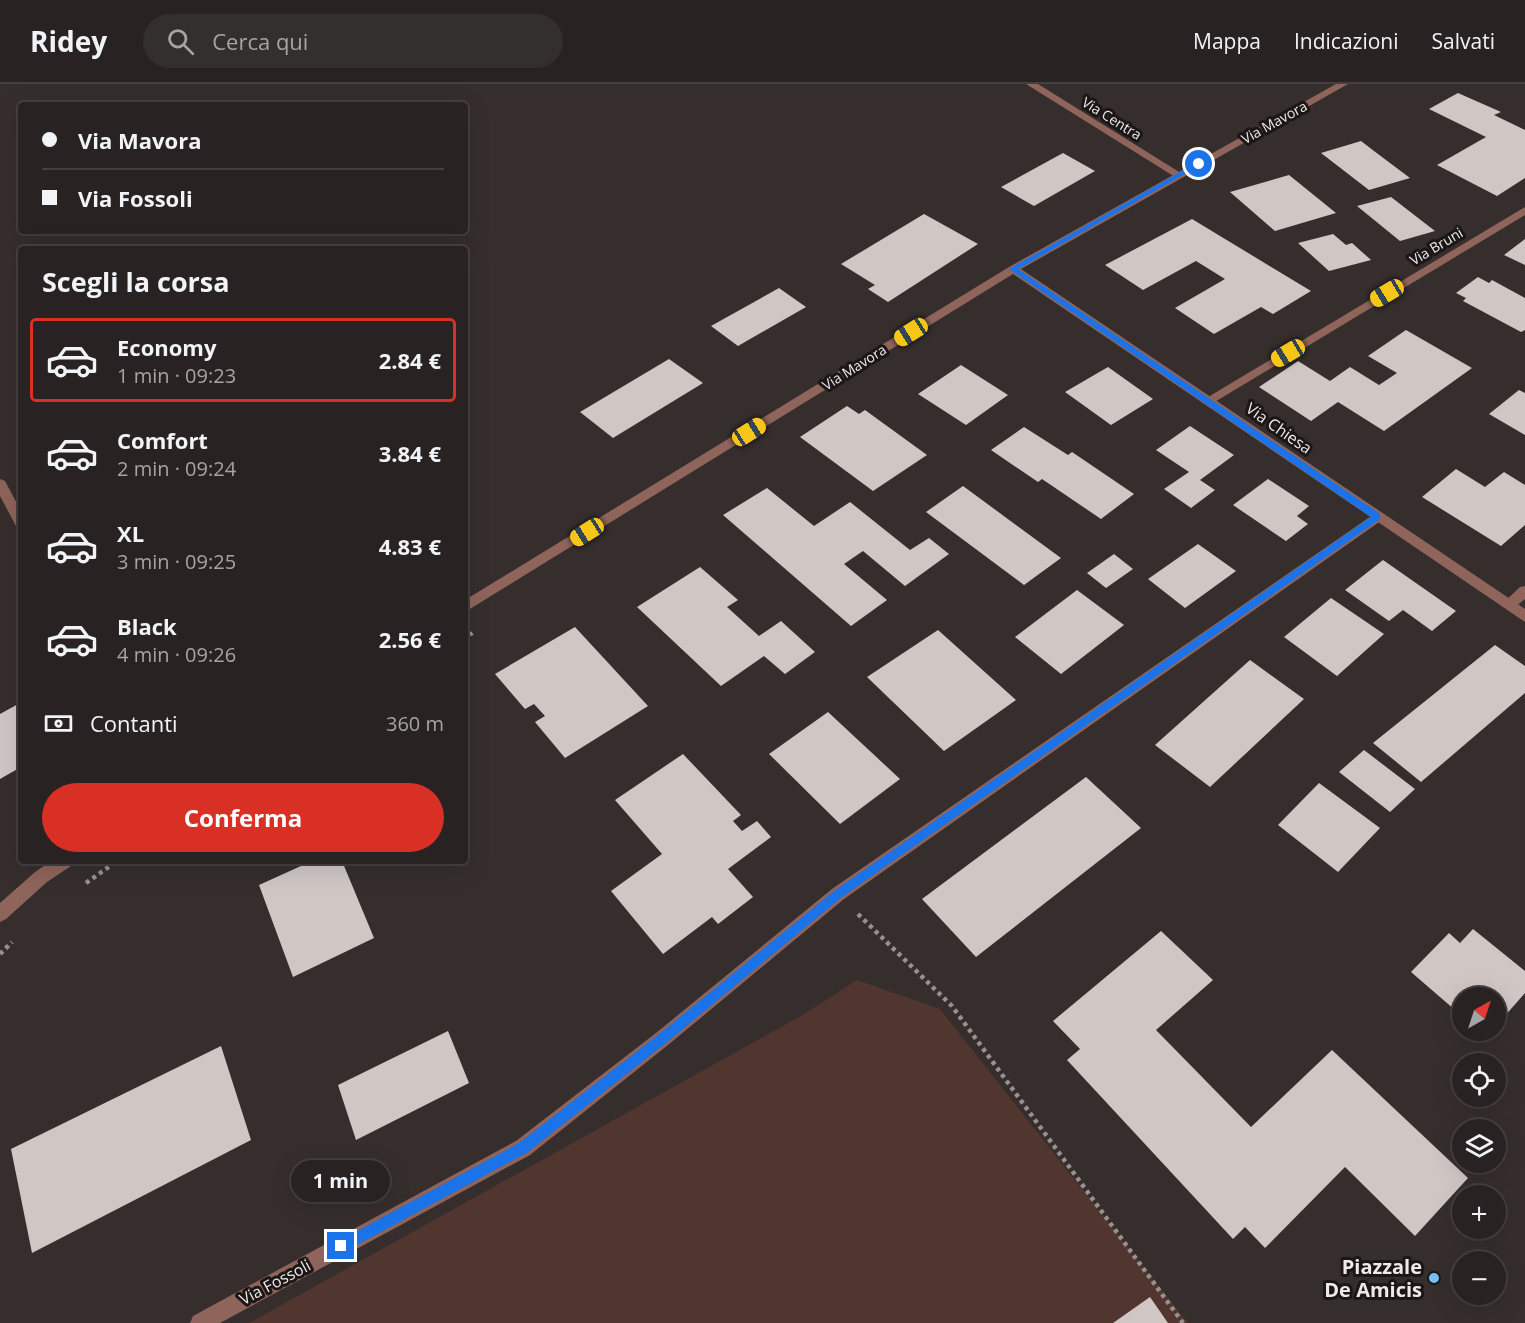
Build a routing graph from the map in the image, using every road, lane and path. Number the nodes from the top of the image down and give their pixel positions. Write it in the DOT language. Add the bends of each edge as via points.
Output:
graph roads {
  1 [pos="1031,84"];
  2 [pos="1343,84"];
  3 [pos="1179,175"];
  4 [pos="1525,210"];
  5 [pos="1013,269"];
  6 [pos="1209,400"];
  7 [pos="0,484"];
  8 [pos="18,517"];
  9 [pos="1377,517"];
  10 [pos="1525,591"];
  11 [pos="1509,604"];
  12 [pos="468,605"];
  13 [pos="1525,616"];
  14 [pos="60,864"];
  15 [pos="838,894"];
  16 [pos="0,914"];
  17 [pos="200,1323"];
  18 [pos="1183,1323"];
  1 -- 3 [label="street, Via Centra"];
  2 -- 3 [label="street, Via Mavora"];
  3 -- 5 [label="street, Via Mavora"];
  4 -- 6 [label="street, Via Bruni"];
  5 -- 6 [label="street, Via Chiesa"];
  5 -- 12 [label="street, Via Mavora"];
  6 -- 9 [label="street, Via Chiesa"];
  7 -- 8 [label="street"];
  9 -- 11 [label="street, Via Chiesa"];
  9 -- 15 [label="street, Via Fossoli"];
  10 -- 11 [label="street"];
  11 -- 13 [label="street, Via Chiesa"];
  14 -- 16 [label="street"];
  15 -- 17 [label="street, Via Fossoli" via="523,1148"];
  15 -- 18 [label="path" via="952,1006"];
}
